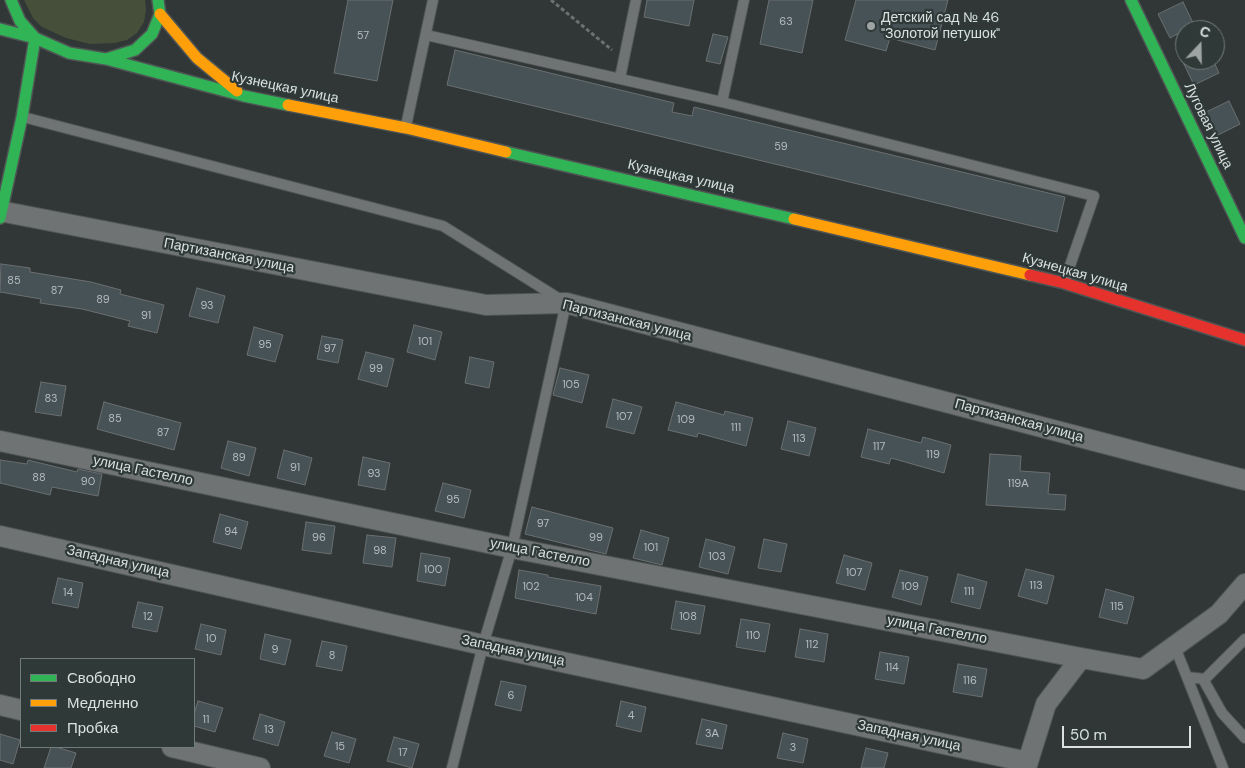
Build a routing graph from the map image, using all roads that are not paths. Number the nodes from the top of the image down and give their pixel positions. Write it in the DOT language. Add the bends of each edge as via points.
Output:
graph roads {
  1 [pos="11,0"];
  2 [pos="158,0"];
  3 [pos="433,0"];
  4 [pos="636,0"];
  5 [pos="744,0"];
  6 [pos="1131,0"];
  7 [pos="160,14"];
  8 [pos="0,30"];
  9 [pos="426,35"];
  10 [pos="35,38"];
  11 [pos="106,59"];
  12 [pos="620,78"];
  13 [pos="244,96"];
  14 [pos="722,102"];
  15 [pos="22,117"];
  16 [pos="406,128"];
  17 [pos="1,214"];
  18 [pos="1245,238"];
  19 [pos="1064,282"];
  20 [pos="566,303"];
  21 [pos="1245,340"];
  22 [pos="0,441"];
  23 [pos="1245,480"];
  24 [pos="0,536"];
  25 [pos="512,548"];
  26 [pos="1245,584"];
  27 [pos="1245,639"];
  28 [pos="483,644"];
  29 [pos="1175,646"];
  30 [pos="1081,658"];
  31 [pos="1188,677"];
  32 [pos="1203,679"];
  33 [pos="0,705"];
  34 [pos="20,710"];
  35 [pos="1245,738"];
  36 [pos="176,748"];
  37 [pos="1027,765"];
  38 [pos="260,768"];
  39 [pos="452,768"];
  40 [pos="1223,768"];
  1 -- 10 [label="main road" via="20,21"];
  2 -- 7 [label="main road"];
  3 -- 9 [label="lane"];
  4 -- 12 [label="lane"];
  5 -- 14 [label="lane"];
  6 -- 18 [label="main road, Луговая улица"];
  7 -- 11 [label="main road" via="152,34 135,50"];
  7 -- 13 [label="main road" via="197,58"];
  8 -- 10 [label="main road"];
  9 -- 12 [label="lane"];
  9 -- 16 [label="lane"];
  10 -- 11 [label="main road, Кузнецкая улица" via="68,53"];
  10 -- 15 [label="main road"];
  11 -- 13 [label="main road, Кузнецкая улица"];
  12 -- 14 [label="lane"];
  13 -- 16 [label="main road, Кузнецкая улица"];
  14 -- 19 [label="lane" via="1094,196"];
  15 -- 17 [label="main road"];
  15 -- 20 [label="lane" via="443,226"];
  16 -- 19 [label="main road, Кузнецкая улица"];
  17 -- 20 [label="street, Партизанская улица" via="486,305"];
  19 -- 21 [label="main road, Кузнецкая улица"];
  20 -- 23 [label="street, Партизанская улица"];
  20 -- 25 [label="lane"];
  22 -- 25 [label="street, улица Гастелло"];
  24 -- 28 [label="street, Западная улица"];
  25 -- 28 [label="lane"];
  25 -- 30 [label="street, улица Гастелло"];
  26 -- 29 [label="street, улица Гастелло" via="1219,614"];
  27 -- 32 [label="lane"];
  28 -- 37 [label="street, Западная улица"];
  28 -- 39 [label="lane"];
  29 -- 30 [label="street, улица Гастелло" via="1143,668"];
  29 -- 31 [label="lane"];
  30 -- 37 [label="street" via="1046,704"];
  31 -- 32 [label="lane"];
  31 -- 40 [label="lane"];
  32 -- 35 [label="lane" via="1222,713"];
  33 -- 34 [label="street"];
  36 -- 38 [label="street"];
}
